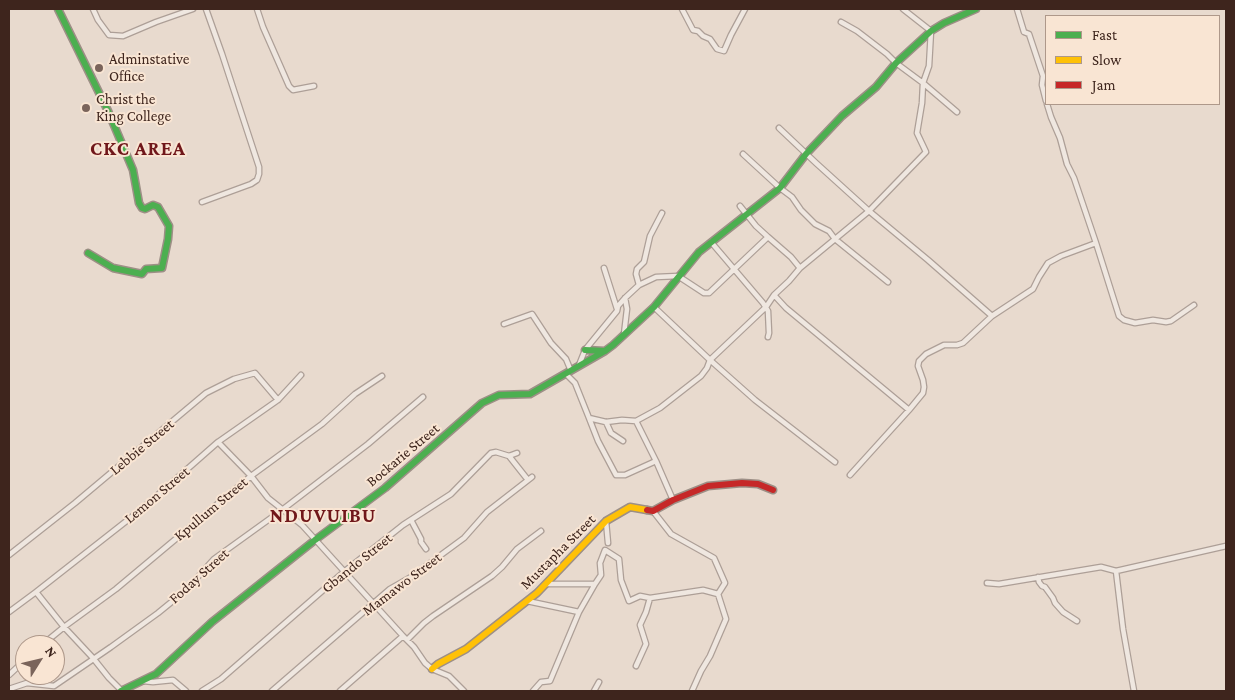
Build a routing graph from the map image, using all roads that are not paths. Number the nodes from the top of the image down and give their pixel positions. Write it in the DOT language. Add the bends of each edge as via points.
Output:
graph roads {
  1 [pos="58,9"];
  2 [pos="93,9"];
  3 [pos="193,9"];
  4 [pos="206,9"];
  5 [pos="257,9"];
  6 [pos="682,9"];
  7 [pos="745,9"];
  8 [pos="903,9"];
  9 [pos="976,9"];
  10 [pos="1017,9"];
  11 [pos="961,12"];
  12 [pos="841,22"];
  13 [pos="932,31"];
  14 [pos="896,63"];
  15 [pos="923,83"];
  16 [pos="314,86"];
  17 [pos="1045,95"];
  18 [pos="1048,105"];
  19 [pos="958,112"];
  20 [pos="779,128"];
  21 [pos="743,154"];
  22 [pos="806,154"];
  23 [pos="780,188"];
  24 [pos="202,202"];
  25 [pos="740,206"];
  26 [pos="869,210"];
  27 [pos="662,213"];
  28 [pos="747,214"];
  29 [pos="768,236"];
  30 [pos="835,239"];
  31 [pos="711,242"];
  32 [pos="1096,243"];
  33 [pos="88,253"];
  34 [pos="604,268"];
  35 [pos="800,268"];
  36 [pos="734,269"];
  37 [pos="678,276"];
  38 [pos="888,282"];
  39 [pos="639,284"];
  40 [pos="774,295"];
  41 [pos="625,298"];
  42 [pos="1194,304"];
  43 [pos="654,307"];
  44 [pos="766,308"];
  45 [pos="617,311"];
  46 [pos="992,316"];
  47 [pos="504,324"];
  48 [pos="624,334"];
  49 [pos="768,337"];
  50 [pos="585,350"];
  51 [pos="605,351"];
  52 [pos="710,360"];
  53 [pos="578,367"];
  54 [pos="569,372"];
  55 [pos="301,375"];
  56 [pos="382,376"];
  57 [pos="423,397"];
  58 [pos="278,400"];
  59 [pos="909,410"];
  60 [pos="589,418"];
  61 [pos="636,421"];
  62 [pos="606,422"];
  63 [pos="623,440"];
  64 [pos="218,442"];
  65 [pos="517,453"];
  66 [pos="509,456"];
  67 [pos="656,461"];
  68 [pos="835,462"];
  69 [pos="850,475"];
  70 [pos="251,476"];
  71 [pos="773,490"];
  72 [pos="673,500"];
  73 [pos="282,510"];
  74 [pos="653,511"];
  75 [pos="411,520"];
  76 [pos="606,521"];
  77 [pos="541,531"];
  78 [pos="315,540"];
  79 [pos="608,543"];
  80 [pos="1226,546"];
  81 [pos="426,549"];
  82 [pos="9,555"];
  83 [pos="1116,571"];
  84 [pos="345,572"];
  85 [pos="1038,578"];
  86 [pos="987,583"];
  87 [pos="546,584"];
  88 [pos="595,584"];
  89 [pos="36,592"];
  90 [pos="718,594"];
  91 [pos="650,598"];
  92 [pos="527,601"];
  93 [pos="374,603"];
  94 [pos="9,612"];
  95 [pos="579,612"];
  96 [pos="1078,621"];
  97 [pos="64,627"];
  98 [pos="54,635"];
  99 [pos="403,636"];
  100 [pos="407,640"];
  101 [pos="93,658"];
  102 [pos="636,666"];
  103 [pos="432,669"];
  104 [pos="143,681"];
  105 [pos="599,682"];
  106 [pos="9,689"];
  107 [pos="122,691"];
  108 [pos="186,691"];
  109 [pos="202,691"];
  110 [pos="272,691"];
  111 [pos="340,691"];
  112 [pos="464,691"];
  113 [pos="532,691"];
  114 [pos="594,691"];
  115 [pos="692,691"];
  116 [pos="1134,691"];
  1 -- 33 [label="street" via="133,170 138,203 145,209 153,205 158,207 169,226 162,268 146,270 142,274 113,268"];
  2 -- 3 [label="street" via="109,35 123,36"];
  4 -- 24 [label="street" via="259,174 251,184"];
  5 -- 16 [label="street" via="289,86 293,90"];
  6 -- 7 [label="street" via="694,30 724,52"];
  8 -- 13 [label="street"];
  9 -- 11 [label="street, Bockarie Street"];
  10 -- 17 [label="street" via="1024,32 1029,34 1035,50"];
  11 -- 13 [label="street, Bockarie Street"];
  12 -- 14 [label="street"];
  13 -- 14 [label="street, Bockarie Street"];
  13 -- 15 [label="street" via="929,66"];
  14 -- 15 [label="street"];
  14 -- 22 [label="street, Bockarie Street" via="876,87 842,116"];
  15 -- 19 [label="street"];
  15 -- 26 [label="street" via="917,133 926,152"];
  18 -- 32 [label="street"];
  20 -- 22 [label="street"];
  21 -- 23 [label="street"];
  22 -- 23 [label="street, Bockarie Street"];
  22 -- 26 [label="street"];
  23 -- 28 [label="street, Bockarie Street"];
  23 -- 30 [label="street" via="815,224 829,231"];
  25 -- 28 [label="street"];
  26 -- 30 [label="street"];
  26 -- 46 [label="street"];
  27 -- 39 [label="street" via="650,236 644,262 637,269"];
  28 -- 29 [label="street"];
  28 -- 31 [label="street, Bockarie Street"];
  29 -- 35 [label="street"];
  29 -- 36 [label="street"];
  30 -- 35 [label="street"];
  30 -- 38 [label="street"];
  31 -- 36 [label="street"];
  31 -- 37 [label="street, Bockarie Street"];
  32 -- 42 [label="street" via="1117,310 1124,320 1135,323 1171,321"];
  32 -- 46 [label="street" via="1048,263 1033,289"];
  34 -- 45 [label="street"];
  35 -- 40 [label="street"];
  36 -- 37 [label="street" via="710,293"];
  36 -- 44 [label="street"];
  37 -- 39 [label="street" via="656,277"];
  37 -- 43 [label="street, Bockarie Street"];
  39 -- 41 [label="street"];
  40 -- 44 [label="street"];
  40 -- 59 [label="street"];
  41 -- 45 [label="street"];
  41 -- 48 [label="street" via="628,309"];
  43 -- 48 [label="street, Bockarie Street"];
  43 -- 52 [label="street"];
  44 -- 49 [label="street"];
  44 -- 52 [label="street"];
  45 -- 50 [label="street"];
  46 -- 59 [label="street" via="963,343 944,345 919,361 923,392"];
  47 -- 54 [label="street" via="532,314 566,359"];
  48 -- 51 [label="street, Bockarie Street"];
  50 -- 51 [label="street"];
  50 -- 53 [label="street"];
  51 -- 53 [label="street, Bockarie Street"];
  52 -- 61 [label="street" via="701,376 660,408"];
  52 -- 68 [label="street" via="755,400"];
  53 -- 54 [label="street, Bockarie Street"];
  54 -- 60 [label="street"];
  54 -- 78 [label="street, Bockarie Street" via="530,394 499,395 482,403 385,488"];
  55 -- 58 [label="street, Lemon Street"];
  56 -- 70 [label="street, Kpullum Street"];
  57 -- 73 [label="street, Foday Street"];
  58 -- 64 [label="street, Lemon Street"];
  58 -- 82 [label="street, Lebbie Street" via="255,373 206,393"];
  59 -- 69 [label="street"];
  60 -- 62 [label="street"];
  60 -- 67 [label="street" via="616,475 626,475"];
  61 -- 62 [label="street"];
  61 -- 67 [label="street"];
  62 -- 63 [label="street" via="611,433"];
  64 -- 70 [label="street"];
  64 -- 89 [label="street, Lemon Street" via="143,508"];
  65 -- 66 [label="street, Gbando Street"];
  66 -- 75 [label="street, Gbando Street" via="491,453 451,494"];
  66 -- 93 [label="street, Mamawo Street" via="530,478 487,512 464,538"];
  67 -- 72 [label="street"];
  70 -- 73 [label="street"];
  70 -- 97 [label="street, Kpullum Street" via="116,589"];
  71 -- 72 [label="street" via="758,484 723,484 708,486"];
  72 -- 74 [label="street"];
  73 -- 78 [label="street"];
  73 -- 101 [label="street, Foday Street" via="214,558 184,591 158,613"];
  74 -- 76 [label="street, Mustapha Street" via="630,507"];
  74 -- 90 [label="street" via="671,534 714,558 725,583"];
  75 -- 81 [label="street"];
  75 -- 84 [label="street, Gbando Street"];
  76 -- 79 [label="street"];
  76 -- 87 [label="street, Mustapha Street"];
  77 -- 100 [label="street" via="517,549 492,576 433,616"];
  78 -- 84 [label="street"];
  78 -- 104 [label="street, Bockarie Street" via="212,622 156,674"];
  80 -- 83 [label="street"];
  83 -- 85 [label="street" via="1101,567"];
  83 -- 116 [label="street"];
  84 -- 93 [label="street"];
  84 -- 109 [label="street, Gbando Street"];
  85 -- 86 [label="street"];
  85 -- 96 [label="street" via="1063,612"];
  87 -- 88 [label="street"];
  87 -- 92 [label="street, Mustapha Street"];
  88 -- 91 [label="street" via="601,575 600,562 605,550 619,559 621,580 629,601 640,596"];
  88 -- 95 [label="street"];
  89 -- 94 [label="street, Lemon Street"];
  89 -- 97 [label="street"];
  90 -- 91 [label="street" via="703,590"];
  90 -- 115 [label="street" via="726,619"];
  91 -- 102 [label="street" via="640,625 646,644"];
  92 -- 95 [label="street"];
  92 -- 103 [label="street, Mustapha Street" via="466,649"];
  93 -- 99 [label="street"];
  93 -- 110 [label="street, Mamawo Street"];
  95 -- 113 [label="street" via="550,681 541,682"];
  97 -- 98 [label="street, Kpullum Street"];
  97 -- 101 [label="street"];
  99 -- 100 [label="street"];
  99 -- 111 [label="street"];
  100 -- 103 [label="street"];
  101 -- 106 [label="street, Foday Street" via="54,686 27,683"];
  101 -- 107 [label="street"];
  103 -- 112 [label="street" via="449,676"];
  104 -- 107 [label="street, Bockarie Street"];
  104 -- 108 [label="street" via="173,680"];
  105 -- 114 [label="street"];
}
